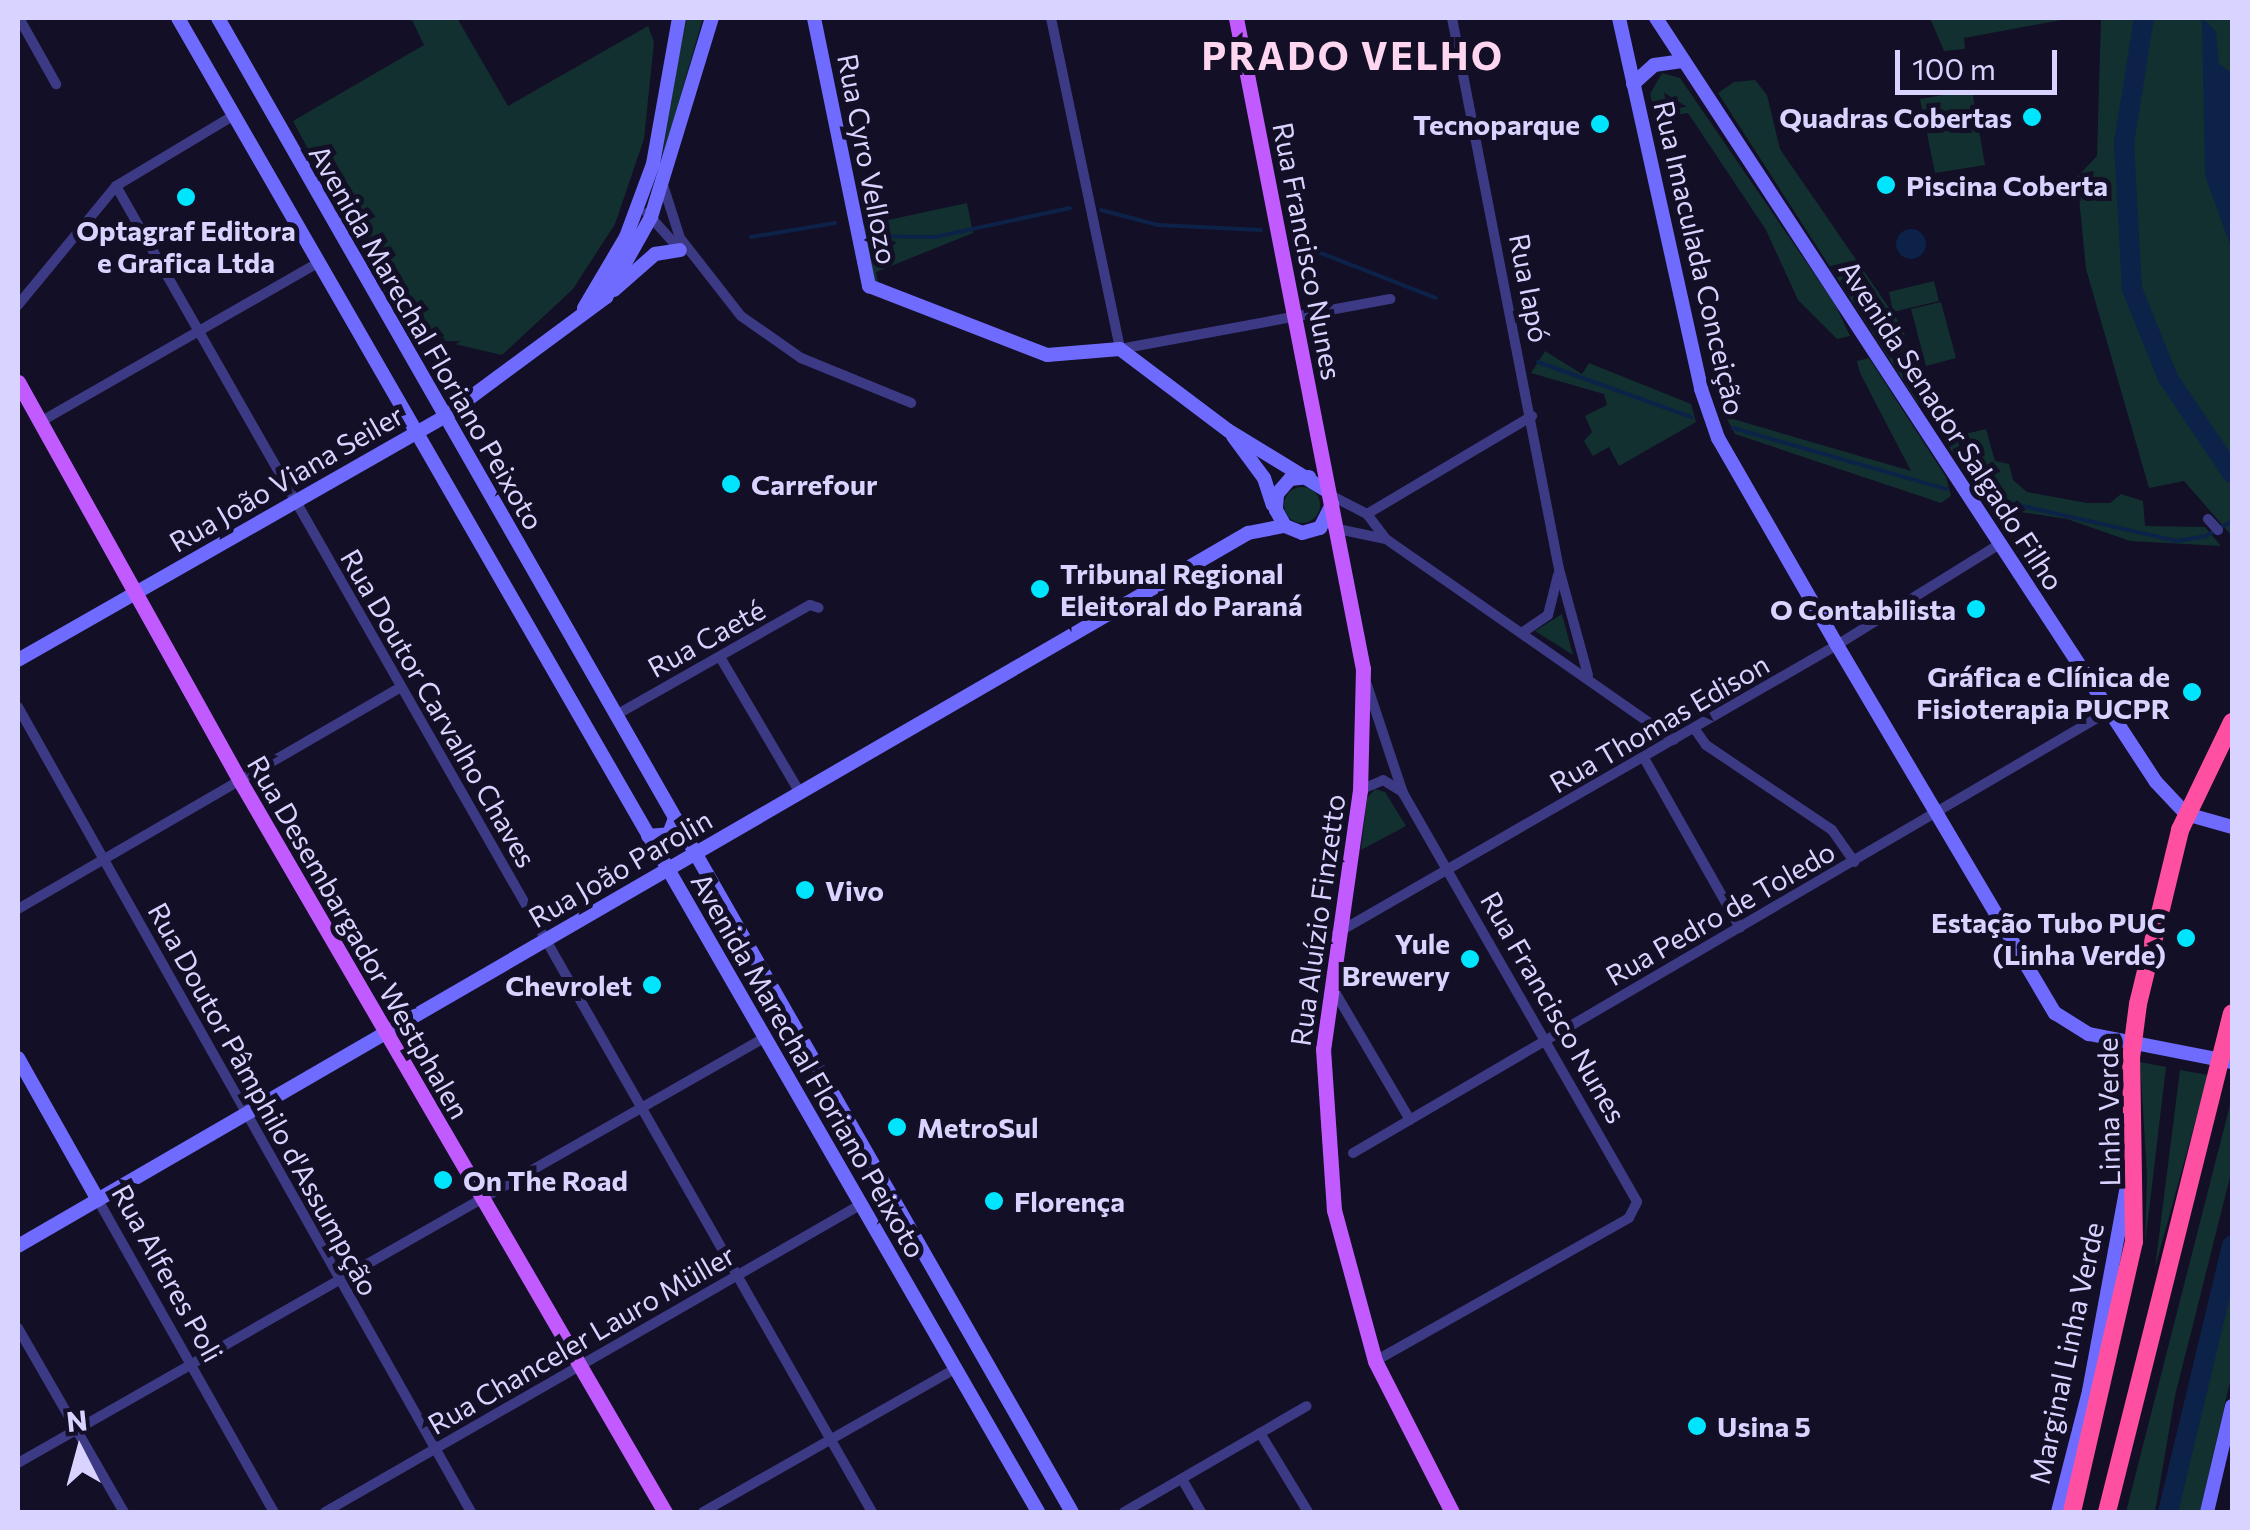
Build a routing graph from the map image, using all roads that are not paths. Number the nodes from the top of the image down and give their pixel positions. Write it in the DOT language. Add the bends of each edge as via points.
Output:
graph roads {
  1 [pos="18,18"];
  2 [pos="178,18"];
  3 [pos="218,18"];
  4 [pos="679,18"];
  5 [pos="712,18"];
  6 [pos="814,18"];
  7 [pos="1052,18"];
  8 [pos="1236,18"];
  9 [pos="1452,18"];
  10 [pos="1619,18"];
  11 [pos="1656,18"];
  12 [pos="1684,61"];
  13 [pos="56,84"];
  14 [pos="1633,84"];
  15 [pos="234,115"];
  16 [pos="662,182"];
  17 [pos="116,186"];
  18 [pos="639,205"];
  19 [pos="650,217"];
  20 [pos="680,250"];
  21 [pos="318,262"];
  22 [pos="698,266"];
  23 [pos="606,297"];
  24 [pos="1390,299"];
  25 [pos="18,305"];
  26 [pos="1296,316"];
  27 [pos="570,323"];
  28 [pos="198,331"];
  29 [pos="1120,349"];
  30 [pos="18,382"];
  31 [pos="911,403"];
  32 [pos="1532,416"];
  33 [pos="444,417"];
  34 [pos="40,422"];
  35 [pos="1229,431"];
  36 [pos="416,432"];
  37 [pos="1310,477"];
  38 [pos="1331,499"];
  39 [pos="1276,501"];
  40 [pos="296,502"];
  41 [pos="1367,514"];
  42 [pos="2208,519"];
  43 [pos="1285,526"];
  44 [pos="1320,528"];
  45 [pos="1338,529"];
  46 [pos="2218,530"];
  47 [pos="1248,534"];
  48 [pos="1386,539"];
  49 [pos="2000,544"];
  50 [pos="1558,569"];
  51 [pos="135,593"];
  52 [pos="818,608"];
  53 [pos="1523,632"];
  54 [pos="1837,645"];
  55 [pos="720,656"];
  56 [pos="18,660"];
  57 [pos="1363,669"];
  58 [pos="1588,675"];
  59 [pos="402,688"];
  60 [pos="18,707"];
  61 [pos="2109,711"];
  62 [pos="616,715"];
  63 [pos="2232,722"];
  64 [pos="1694,728"];
  65 [pos="1674,740"];
  66 [pos="1644,758"];
  67 [pos="240,781"];
  68 [pos="1360,790"];
  69 [pos="1403,792"];
  70 [pos="800,793"];
  71 [pos="1937,814"];
  72 [pos="2186,814"];
  73 [pos="675,818"];
  74 [pos="2232,827"];
  75 [pos="648,836"];
  76 [pos="696,854"];
  77 [pos="104,860"];
  78 [pos="1854,862"];
  79 [pos="668,870"];
  80 [pos="1448,873"];
  81 [pos="18,909"];
  82 [pos="1740,928"];
  83 [pos="1337,932"];
  84 [pos="546,940"];
  85 [pos="1330,982"];
  86 [pos="2232,1013"];
  87 [pos="386,1033"];
  88 [pos="764,1038"];
  89 [pos="1545,1041"];
  90 [pos="2132,1044"];
  91 [pos="18,1058"];
  92 [pos="2227,1061"];
  93 [pos="641,1108"];
  94 [pos="246,1114"];
  95 [pos="1410,1120"];
  96 [pos="2136,1145"];
  97 [pos="1353,1153"];
  98 [pos="482,1198"];
  99 [pos="98,1200"];
  100 [pos="860,1205"];
  101 [pos="18,1246"];
  102 [pos="737,1276"];
  103 [pos="340,1279"];
  104 [pos="18,1328"];
  105 [pos="1376,1362"];
  106 [pos="190,1364"];
  107 [pos="580,1366"];
  108 [pos="954,1368"];
  109 [pos="1307,1406"];
  110 [pos="2232,1406"];
  111 [pos="76,1430"];
  112 [pos="1260,1433"];
  113 [pos="830,1440"];
  114 [pos="435,1449"];
  115 [pos="18,1463"];
  116 [pos="1182,1479"];
  117 [pos="124,1512"];
  118 [pos="274,1512"];
  119 [pos="325,1512"];
  120 [pos="471,1512"];
  121 [pos="665,1512"];
  122 [pos="704,1512"];
  123 [pos="872,1512"];
  124 [pos="1038,1512"];
  125 [pos="1072,1512"];
  126 [pos="1124,1512"];
  127 [pos="1201,1512"];
  128 [pos="1308,1512"];
  129 [pos="1452,1512"];
  130 [pos="2058,1512"];
  131 [pos="2072,1512"];
  132 [pos="2107,1512"];
  133 [pos="2207,1512"];
  1 -- 13 [label="street"];
  2 -- 15 [label="main road, Avenida Marechal Floriano Peixoto"];
  3 -- 33 [label="main road, Avenida Marechal Floriano Peixoto"];
  4 -- 18 [label="main road, Rua João Viana Seiler" via="660,132"];
  5 -- 16 [label="main road, Rua João Viana Seiler"];
  6 -- 29 [label="main road, Rua Cyro Vellozo" via="869,286 1033,351 1066,357"];
  7 -- 29 [label="street"];
  8 -- 26 [label="main road, Rua Francisco Nunes"];
  9 -- 32 [label="street, Rua Iapó"];
  10 -- 14 [label="main road, Rua Imaculada Conceição"];
  11 -- 12 [label="main road, Avenida Senador Salgado Filho"];
  12 -- 14 [label="main road" via="1654,64"];
  12 -- 49 [label="main road, Avenida Senador Salgado Filho"];
  14 -- 54 [label="main road, Rua Imaculada Conceição" via="1718,438"];
  15 -- 17 [label="street"];
  15 -- 21 [label="main road, Avenida Marechal Floriano Peixoto"];
  16 -- 19 [label="main road, Rua João Viana Seiler"];
  16 -- 22 [label="street" via="670,220"];
  17 -- 25 [label="street"];
  17 -- 28 [label="street, Rua Doutor Carvalho Chaves"];
  18 -- 19 [label="street"];
  18 -- 27 [label="main road, Rua João Viana Seiler" via="601,284"];
  19 -- 20 [label="street"];
  19 -- 23 [label="main road, Rua João Viana Seiler"];
  20 -- 22 [label="street"];
  20 -- 23 [label="main road" via="654,254"];
  21 -- 28 [label="street"];
  21 -- 36 [label="main road, Avenida Marechal Floriano Peixoto"];
  22 -- 31 [label="street" via="769,338 860,387"];
  23 -- 27 [label="main road, Rua João Viana Seiler"];
  24 -- 26 [label="street"];
  26 -- 29 [label="street"];
  26 -- 38 [label="main road, Rua Francisco Nunes"];
  27 -- 33 [label="main road, Rua João Viana Seiler"];
  28 -- 34 [label="street"];
  28 -- 40 [label="street, Rua Doutor Carvalho Chaves"];
  29 -- 35 [label="main road"];
  30 -- 34 [label="main road, Rua Desembargador Westphalen"];
  32 -- 41 [label="street"];
  32 -- 50 [label="street, Rua Iapó"];
  33 -- 36 [label="main road, Rua João Viana Seiler"];
  33 -- 62 [label="main road, Avenida Marechal Floriano Peixoto"];
  34 -- 51 [label="main road, Rua Desembargador Westphalen"];
  35 -- 37 [label="main road"];
  35 -- 39 [label="main road"];
  36 -- 40 [label="main road, Rua João Viana Seiler"];
  36 -- 75 [label="main road, Avenida Marechal Floriano Peixoto"];
  37 -- 38 [label="main road"];
  37 -- 39 [label="main road" via="1290,480"];
  38 -- 41 [label="street"];
  38 -- 44 [label="main road"];
  38 -- 45 [label="main road, Rua Francisco Nunes"];
  39 -- 43 [label="main road"];
  39 -- 47 [label="main road, Rua João Parolin"];
  40 -- 51 [label="main road, Rua João Viana Seiler"];
  40 -- 59 [label="street, Rua Doutor Carvalho Chaves"];
  41 -- 48 [label="street"];
  42 -- 46 [label="street"];
  43 -- 44 [label="main road" via="1302,533"];
  43 -- 47 [label="main road, Rua João Parolin"];
  44 -- 45 [label="street"];
  45 -- 48 [label="street"];
  45 -- 57 [label="main road, Rua Francisco Nunes"];
  47 -- 70 [label="main road, Rua João Parolin"];
  48 -- 53 [label="street"];
  49 -- 54 [label="street, Rua Thomas Edison"];
  49 -- 61 [label="main road, Avenida Senador Salgado Filho"];
  50 -- 53 [label="street, Rua Iapó" via="1548,615"];
  50 -- 58 [label="street, Rua Iapó"];
  51 -- 56 [label="main road, Rua João Viana Seiler"];
  51 -- 67 [label="main road, Rua Desembargador Westphalen"];
  52 -- 55 [label="street, Rua Caeté" via="810,605"];
  53 -- 58 [label="street"];
  54 -- 64 [label="street, Rua Thomas Edison"];
  54 -- 71 [label="main road, Rua Imaculada Conceição"];
  55 -- 62 [label="street, Rua Caeté"];
  55 -- 70 [label="street"];
  57 -- 68 [label="main road, Rua Aluízio Finzetto"];
  57 -- 69 [label="street, Rua Francisco Nunes"];
  58 -- 65 [label="street"];
  59 -- 67 [label="street"];
  59 -- 84 [label="street, Rua Doutor Carvalho Chaves"];
  60 -- 77 [label="street, Rua Doutor Pâmphilo d'Assumpção"];
  61 -- 71 [label="street, Rua Pedro de Toledo"];
  61 -- 72 [label="main road, Avenida Senador Salgado Filho"];
  62 -- 73 [label="main road, Avenida Marechal Floriano Peixoto"];
  63 -- 72 [label="highway, Linha Verde"];
  64 -- 65 [label="street, Rua Thomas Edison"];
  64 -- 78 [label="street" via="1706,745 1832,830"];
  65 -- 66 [label="street, Rua Thomas Edison"];
  66 -- 80 [label="street, Rua Thomas Edison"];
  66 -- 82 [label="street"];
  67 -- 77 [label="street"];
  67 -- 87 [label="main road, Rua Desembargador Westphalen"];
  68 -- 69 [label="street" via="1383,780"];
  68 -- 83 [label="main road, Rua Aluízio Finzetto"];
  69 -- 80 [label="street, Rua Francisco Nunes"];
  70 -- 76 [label="main road, Rua João Parolin"];
  71 -- 78 [label="street, Rua Pedro de Toledo"];
  71 -- 90 [label="main road, Rua Imaculada Conceição" via="2055,1013 2089,1034"];
  72 -- 74 [label="main road"];
  72 -- 90 [label="highway, Linha Verde"];
  73 -- 75 [label="main road" via="669,834"];
  73 -- 76 [label="main road, Avenida Marechal Floriano Peixoto"];
  75 -- 79 [label="main road, Avenida Marechal Floriano Peixoto"];
  76 -- 79 [label="main road, Rua João Parolin"];
  76 -- 125 [label="main road, Avenida Marechal Floriano Peixoto"];
  77 -- 81 [label="street"];
  77 -- 94 [label="street, Rua Doutor Pâmphilo d'Assumpção"];
  78 -- 82 [label="street, Rua Pedro de Toledo"];
  79 -- 84 [label="main road, Rua João Parolin"];
  79 -- 88 [label="main road, Avenida Marechal Floriano Peixoto"];
  80 -- 83 [label="street, Rua Thomas Edison"];
  80 -- 89 [label="street, Rua Francisco Nunes"];
  82 -- 89 [label="street, Rua Pedro de Toledo"];
  83 -- 85 [label="main road, Rua Aluízio Finzetto"];
  84 -- 87 [label="main road, Rua João Parolin"];
  84 -- 93 [label="street, Rua Doutor Carvalho Chaves"];
  85 -- 95 [label="street"];
  85 -- 105 [label="main road, Rua Aluízio Finzetto" via="1323,1049 1326,1144 1341,1247"];
  86 -- 92 [label="highway"];
  87 -- 94 [label="main road, Rua João Parolin"];
  87 -- 98 [label="main road, Rua Desembargador Westphalen"];
  88 -- 93 [label="street"];
  88 -- 100 [label="main road, Avenida Marechal Floriano Peixoto"];
  89 -- 95 [label="street, Rua Pedro de Toledo"];
  89 -- 105 [label="street, Rua Francisco Nunes" via="1634,1193 1629,1218"];
  90 -- 92 [label="main road, Rua Imaculada Conceição"];
  90 -- 96 [label="highway, Linha Verde"];
  91 -- 99 [label="main road, Rua Alferes Poli"];
  92 -- 132 [label="highway"];
  93 -- 98 [label="street"];
  93 -- 102 [label="street, Rua Doutor Carvalho Chaves"];
  94 -- 99 [label="main road, Rua João Parolin"];
  94 -- 103 [label="street, Rua Doutor Pâmphilo d'Assumpção"];
  95 -- 97 [label="street, Rua Pedro de Toledo"];
  96 -- 130 [label="main road, Marginal Linha Verde"];
  96 -- 131 [label="highway, Linha Verde" via="2134,1242"];
  98 -- 103 [label="street"];
  98 -- 107 [label="main road, Rua Desembargador Westphalen"];
  99 -- 101 [label="main road, Rua João Parolin"];
  99 -- 106 [label="street, Rua Alferes Poli"];
  100 -- 102 [label="street, Rua Chanceler Lauro Müller"];
  100 -- 108 [label="main road, Avenida Marechal Floriano Peixoto"];
  102 -- 107 [label="street, Rua Chanceler Lauro Müller"];
  102 -- 113 [label="street, Rua Doutor Carvalho Chaves"];
  103 -- 106 [label="street"];
  103 -- 114 [label="street, Rua Doutor Pâmphilo d'Assumpção"];
  104 -- 111 [label="street"];
  105 -- 129 [label="main road, Rua Aluízio Finzetto"];
  106 -- 111 [label="street"];
  106 -- 118 [label="street, Rua Alferes Poli"];
  107 -- 114 [label="street, Rua Chanceler Lauro Müller"];
  107 -- 121 [label="main road, Rua Desembargador Westphalen"];
  108 -- 113 [label="street"];
  108 -- 124 [label="main road, Avenida Marechal Floriano Peixoto"];
  109 -- 112 [label="street"];
  110 -- 133 [label="main road"];
  111 -- 115 [label="street"];
  111 -- 117 [label="street"];
  112 -- 116 [label="street"];
  112 -- 128 [label="street"];
  113 -- 122 [label="street"];
  113 -- 123 [label="street, Rua Doutor Carvalho Chaves"];
  114 -- 119 [label="street, Rua Chanceler Lauro Müller"];
  114 -- 120 [label="street, Rua Doutor Pâmphilo d'Assumpção"];
  116 -- 126 [label="street"];
  116 -- 127 [label="street"];
}
